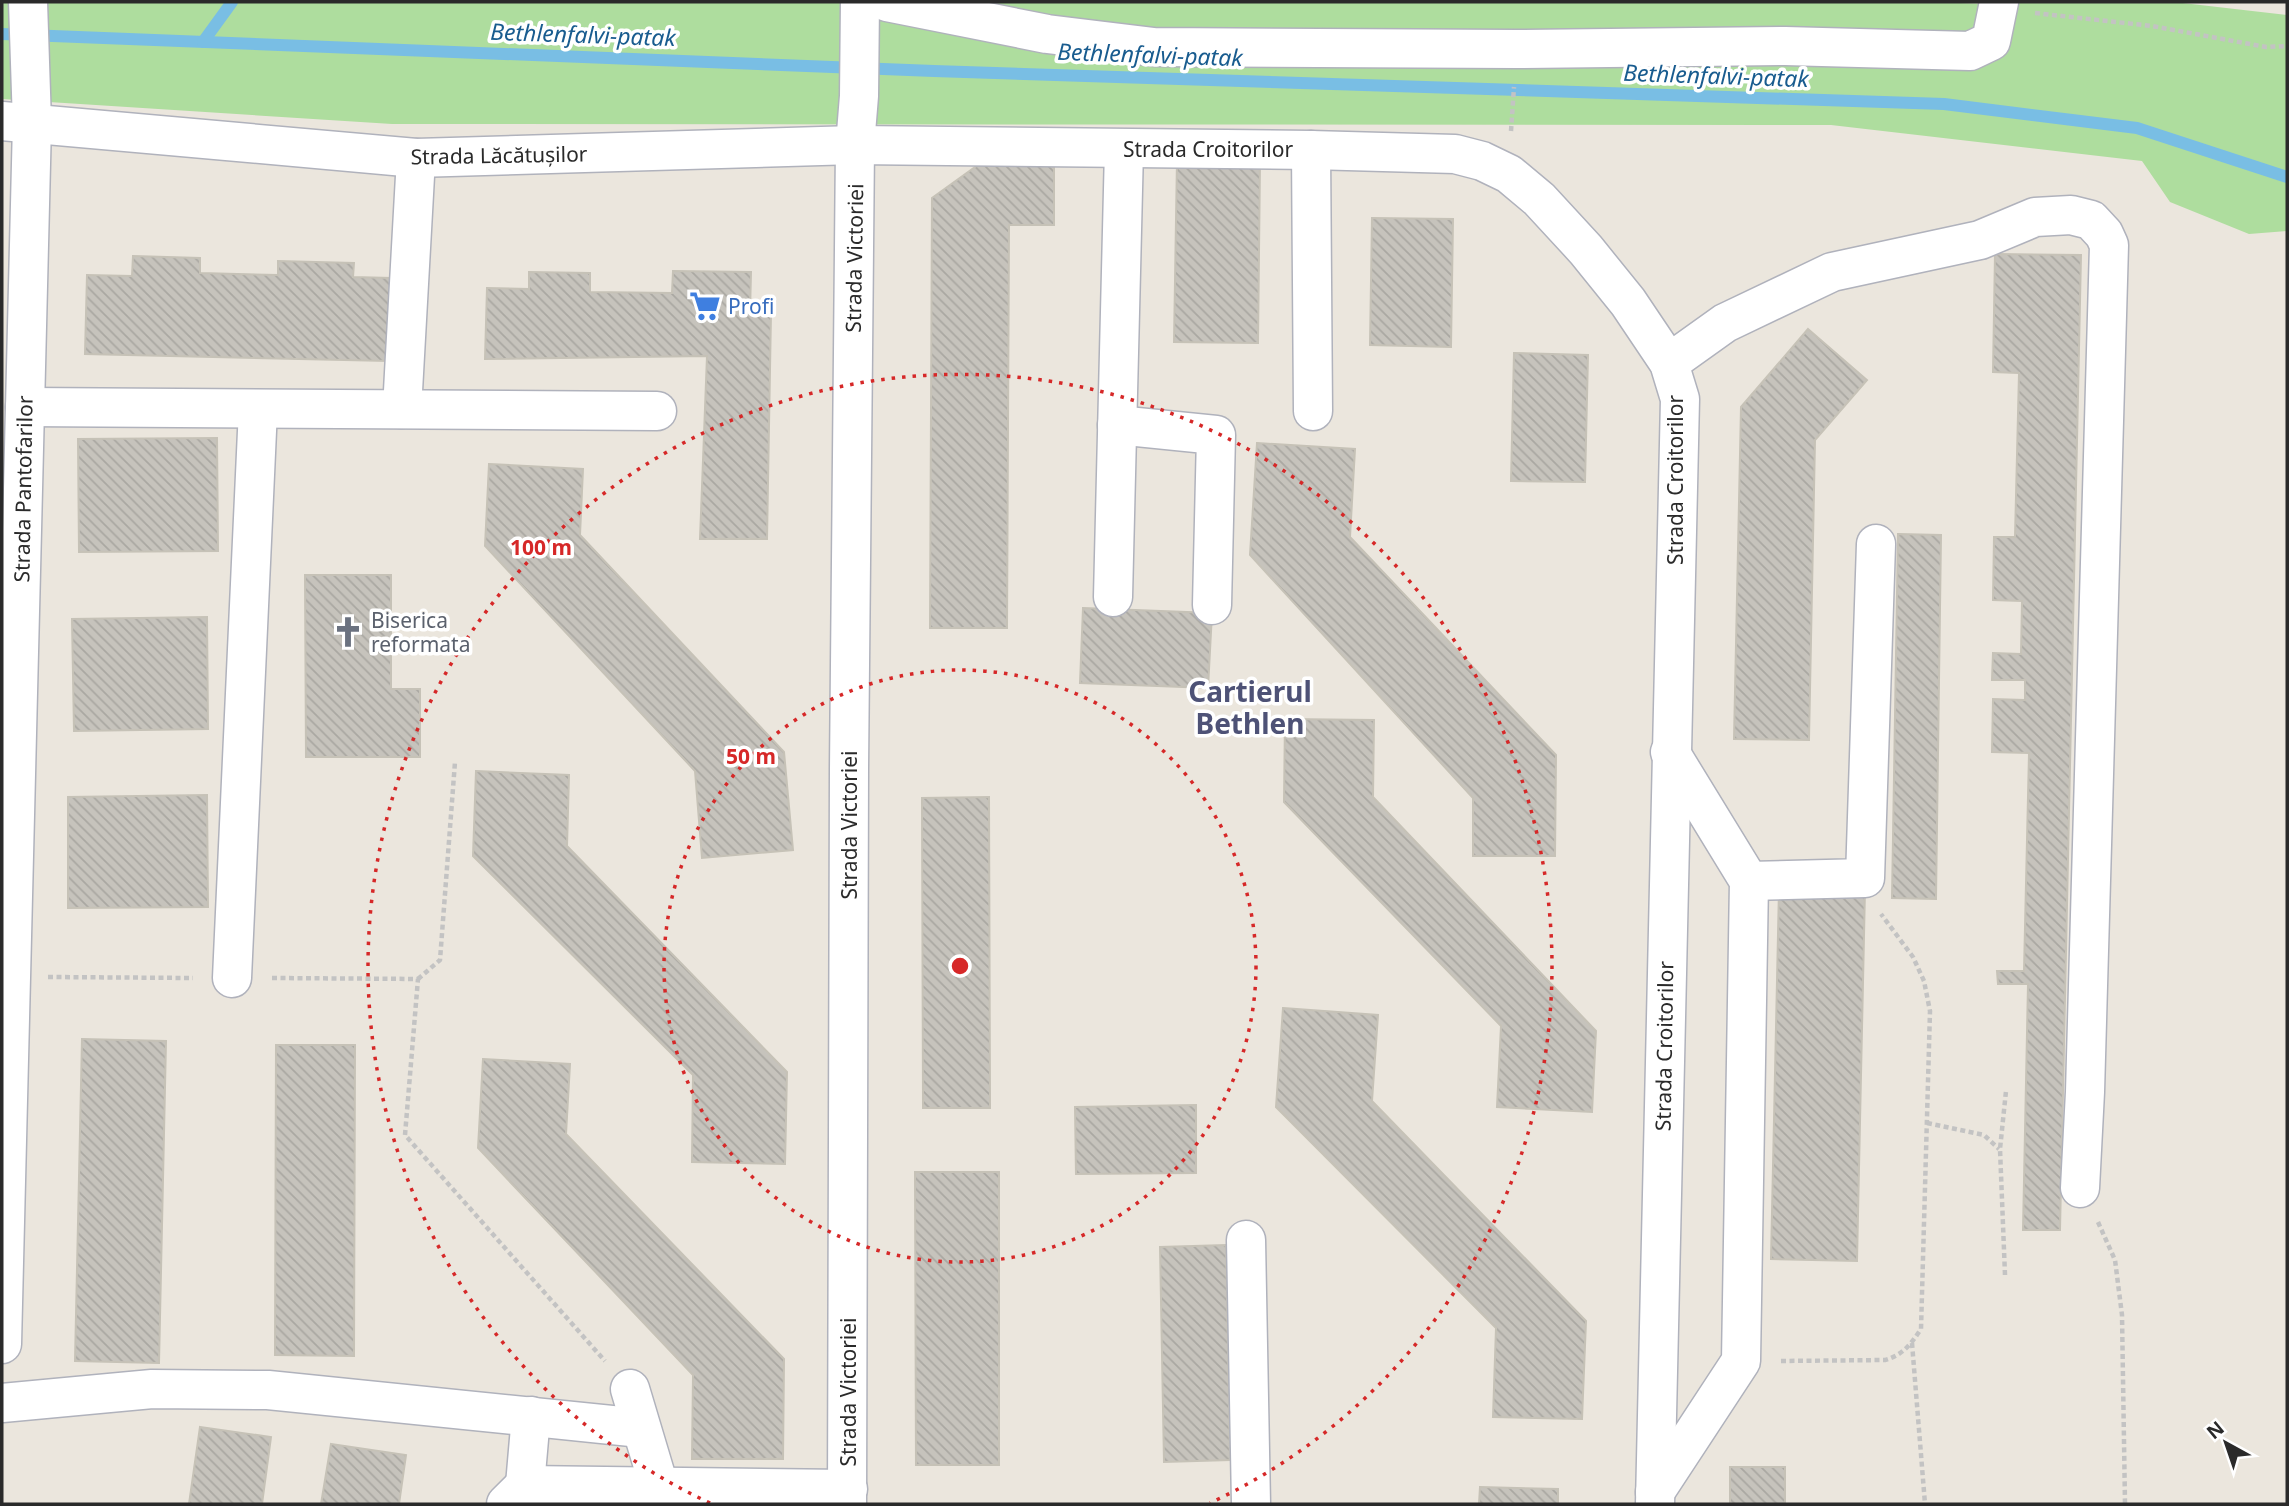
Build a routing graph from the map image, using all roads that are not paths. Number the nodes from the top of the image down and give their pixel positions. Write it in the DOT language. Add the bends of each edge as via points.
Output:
graph roads {
  1 [pos="28,2"];
  2 [pos="1999,5"];
  3 [pos="869,11"];
  4 [pos="17,122"];
  5 [pos="855,145"];
  6 [pos="1124,149"];
  7 [pos="1311,150"];
  8 [pos="415,158"];
  9 [pos="1669,363"];
  10 [pos="25,407"];
  11 [pos="258,408"];
  12 [pos="402,409"];
  13 [pos="657,411"];
  14 [pos="1313,411"];
  15 [pos="1117,425"];
  16 [pos="1876,544"];
  17 [pos="1112,597"];
  18 [pos="1212,604"];
  19 [pos="1670,752"];
  20 [pos="1749,881"];
  21 [pos="232,978"];
  22 [pos="2080,1188"];
  23 [pos="1246,1240"];
  24 [pos="2,1344"];
  25 [pos="630,1389"];
  26 [pos="2,1403"];
  27 [pos="531,1416"];
  28 [pos="641,1428"];
  29 [pos="516,1495"];
  30 [pos="658,1495"];
  31 [pos="847,1496"];
  32 [pos="1655,1498"];
  33 [pos="1251,1504"];
  1 -- 4 [label="street, Strada Pantofarilor" via="30,54"];
  2 -- 3 [label="street" via="1991,41 1970,51 1168,47"];
  3 -- 5 [label="street"];
  4 -- 8 [label="street, Strada Lăcătușilor"];
  4 -- 10 [label="street, Strada Pantofarilor"];
  5 -- 6 [label="street, Strada Croitorilor"];
  5 -- 8 [label="street, Strada Lăcătușilor"];
  5 -- 31 [label="street, Strada Victoriei"];
  6 -- 7 [label="street, Strada Croitorilor"];
  6 -- 15 [label="street"];
  7 -- 9 [label="street, Strada Croitorilor" via="1455,154 1509,174 1586,250"];
  7 -- 14 [label="street"];
  8 -- 12 [label="street"];
  9 -- 19 [label="street, Strada Croitorilor" via="1680,399"];
  9 -- 22 [label="street" via="1725,323 1832,272 1980,240 2035,217 2071,215 2091,220 2104,234 2109,259"];
  10 -- 11 [label="street"];
  10 -- 24 [label="street, Strada Pantofarilor"];
  11 -- 12 [label="street"];
  11 -- 21 [label="street"];
  12 -- 13 [label="street"];
  15 -- 17 [label="street"];
  15 -- 18 [label="street" via="1216,435"];
  16 -- 20 [label="street" via="1865,878"];
  19 -- 20 [label="street"];
  19 -- 32 [label="street, Strada Croitorilor"];
  20 -- 32 [label="street" via="1741,1361"];
  23 -- 33 [label="street"];
  25 -- 28 [label="street"];
  26 -- 27 [label="street" via="152,1389 268,1390"];
  27 -- 28 [label="street"];
  27 -- 29 [label="street"];
  28 -- 30 [label="street"];
  29 -- 30 [label="street"];
  30 -- 31 [label="street"];
}
